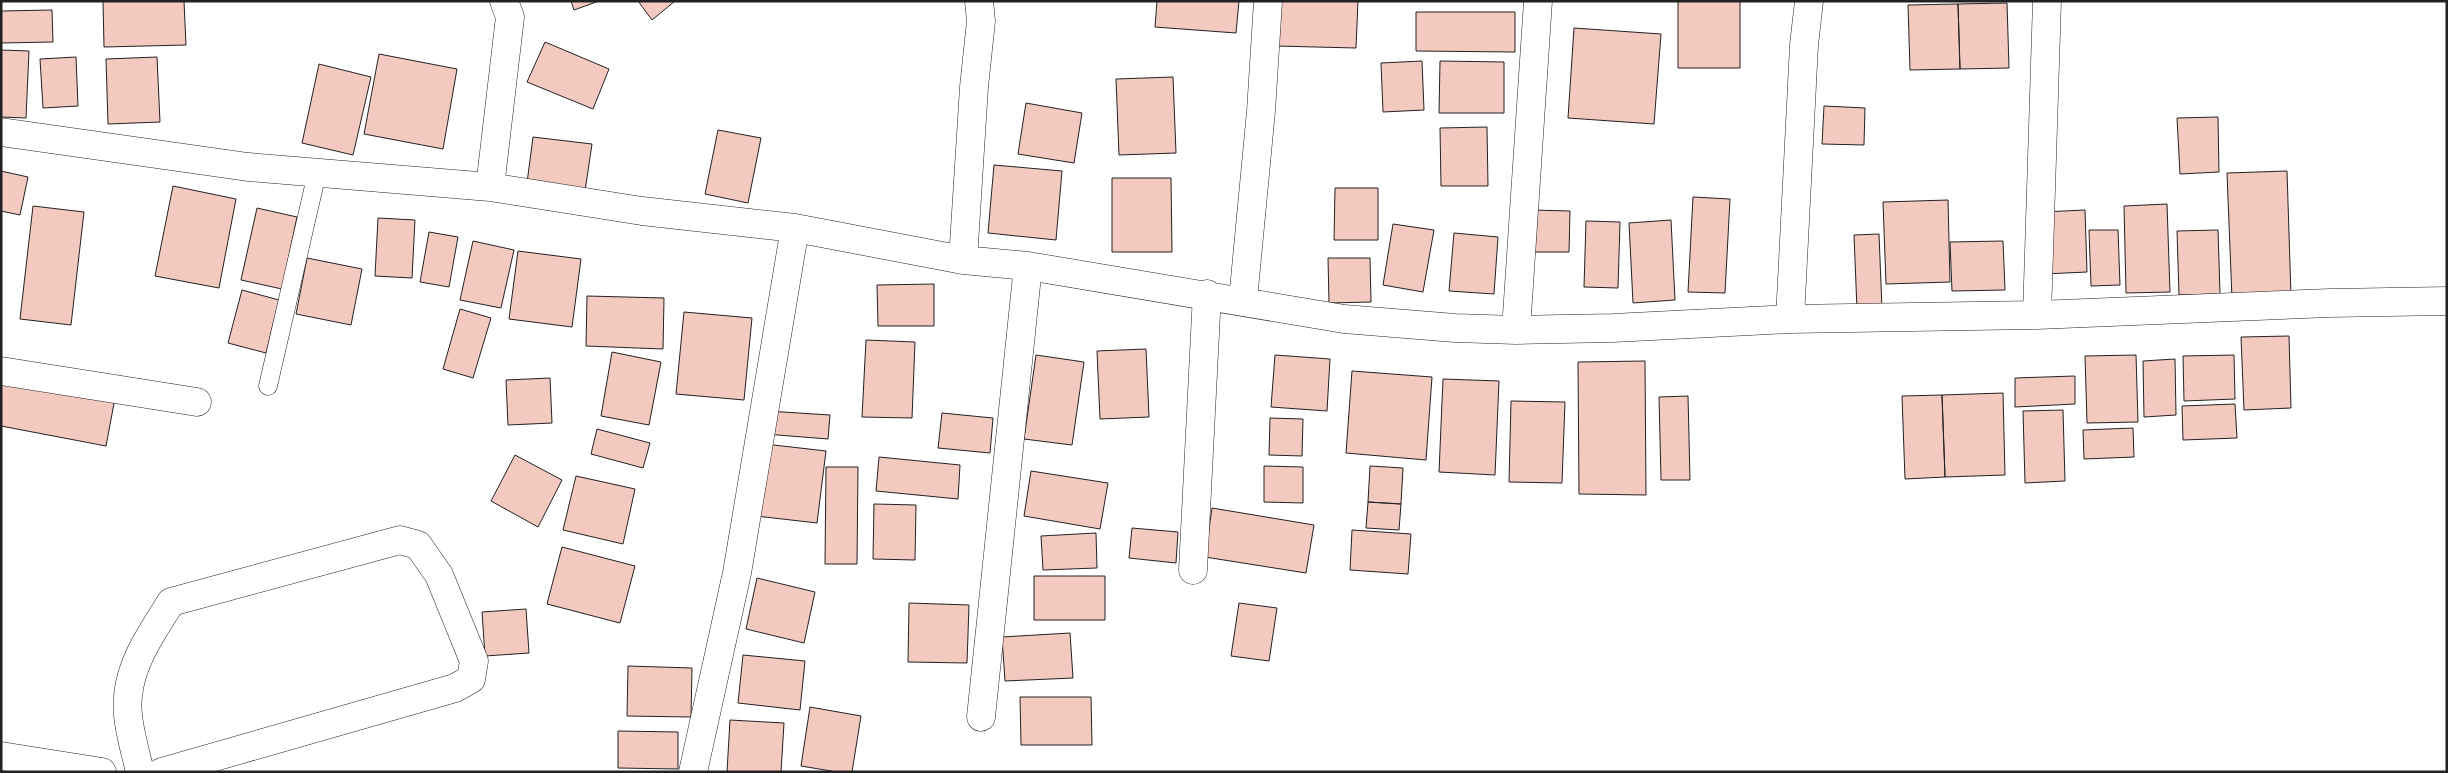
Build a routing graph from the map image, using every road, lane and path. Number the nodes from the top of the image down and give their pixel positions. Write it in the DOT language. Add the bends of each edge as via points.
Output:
graph roads {
  1 [pos="504,1"];
  2 [pos="978,1"];
  3 [pos="1268,1"];
  4 [pos="1538,1"];
  5 [pos="1809,1"];
  6 [pos="2047,1"];
  7 [pos="1,132"];
  8 [pos="317,173"];
  9 [pos="490,187"];
  10 [pos="795,228"];
  11 [pos="963,260"];
  12 [pos="1028,266"];
  13 [pos="1207,294"];
  14 [pos="1243,300"];
  15 [pos="2447,301"];
  16 [pos="2038,315"];
  17 [pos="1790,319"];
  18 [pos="1516,330"];
  19 [pos="1,371"];
  20 [pos="268,386"];
  21 [pos="197,402"];
  22 [pos="1193,570"];
  23 [pos="981,717"];
  24 [pos="1,756"];
  25 [pos="102,772"];
  26 [pos="140,772"];
  27 [pos="162,772"];
  28 [pos="693,772"];
  1 -- 9 [label="street" via="510,17"];
  2 -- 11 [label="street" via="981,22"];
  3 -- 14 [label="street"];
  4 -- 18 [label="street"];
  5 -- 17 [label="street"];
  6 -- 16 [label="street"];
  7 -- 8 [label="street" via="248,167"];
  8 -- 9 [label="street"];
  8 -- 20 [label="lane"];
  9 -- 10 [label="street" via="642,211"];
  10 -- 11 [label="street"];
  10 -- 28 [label="street" via="737,573"];
  11 -- 12 [label="street"];
  12 -- 13 [label="street"];
  12 -- 23 [label="street"];
  13 -- 14 [label="street"];
  13 -- 22 [label="street"];
  14 -- 18 [label="street" via="1344,318"];
  15 -- 16 [label="street"];
  16 -- 17 [label="street"];
  17 -- 18 [label="street"];
  19 -- 21 [label="street"];
  24 -- 25 [label="street"];
  26 -- 27 [label="street" via="128,696 141,651 171,602 400,540 418,545 439,575 474,661 471,679 455,688"];
}
